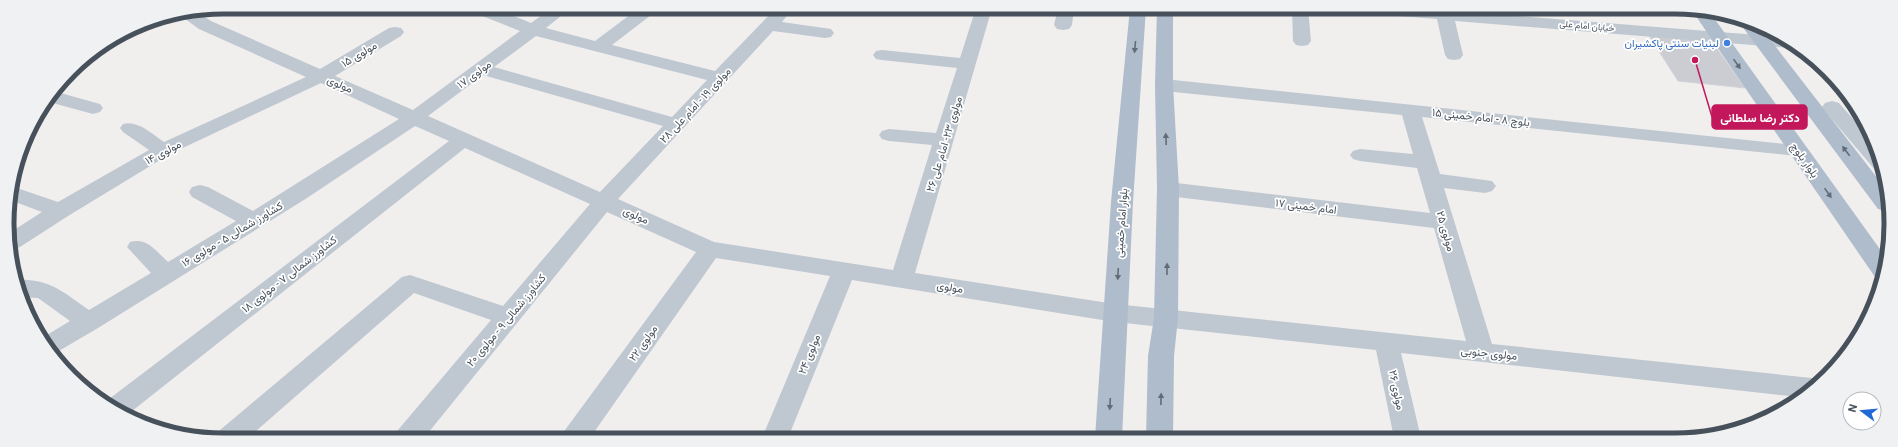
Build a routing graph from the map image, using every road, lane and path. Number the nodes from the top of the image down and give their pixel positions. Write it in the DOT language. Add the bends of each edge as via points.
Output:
graph roads {
  1 [pos="493,14"];
  2 [pos="555,14"];
  3 [pos="641,14"];
  4 [pos="780,14"];
  5 [pos="982,14"];
  6 [pos="1065,14"];
  7 [pos="1138,14"];
  8 [pos="1165,14"];
  9 [pos="1300,14"];
  10 [pos="1436,14"];
  11 [pos="1445,15"];
  12 [pos="1704,16"];
  13 [pos="192,17"];
  14 [pos="770,25"];
  15 [pos="1063,25"];
  16 [pos="1753,29"];
  17 [pos="533,30"];
  18 [pos="395,32"];
  19 [pos="825,33"];
  20 [pos="1718,37"];
  21 [pos="1761,40"];
  22 [pos="1302,41"];
  23 [pos="1779,42"];
  24 [pos="599,46"];
  25 [pos="882,55"];
  26 [pos="1454,55"];
  27 [pos="968,64"];
  28 [pos="481,69"];
  29 [pos="322,76"];
  30 [pos="720,78"];
  31 [pos="1164,85"];
  32 [pos="56,98"];
  33 [pos="1810,105"];
  34 [pos="1832,107"];
  35 [pos="93,108"];
  36 [pos="1850,109"];
  37 [pos="1410,110"];
  38 [pos="415,117"];
  39 [pos="677,124"];
  40 [pos="130,128"];
  41 [pos="889,135"];
  42 [pos="464,139"];
  43 [pos="945,140"];
  44 [pos="163,150"];
  45 [pos="1798,150"];
  46 [pos="1872,153"];
  47 [pos="1360,155"];
  48 [pos="1428,171"];
  49 [pos="1485,186"];
  50 [pos="1168,189"];
  51 [pos="200,192"];
  52 [pos="16,195"];
  53 [pos="1882,199"];
  54 [pos="604,201"];
  55 [pos="60,211"];
  56 [pos="253,221"];
  57 [pos="1443,222"];
  58 [pos="14,240"];
  59 [pos="138,247"];
  60 [pos="710,249"];
  61 [pos="1880,266"];
  62 [pos="844,270"];
  63 [pos="166,274"];
  64 [pos="902,279"];
  65 [pos="24,288"];
  66 [pos="1116,313"];
  67 [pos="509,317"];
  68 [pos="1166,318"];
  69 [pos="89,322"];
  70 [pos="1386,342"];
  71 [pos="52,344"];
  72 [pos="1482,352"];
  73 [pos="1805,387"];
  74 [pos="120,405"];
  75 [pos="236,433"];
  76 [pos="412,433"];
  77 [pos="579,433"];
  78 [pos="777,433"];
  79 [pos="1108,433"];
  80 [pos="1160,433"];
  81 [pos="1406,433"];
  1 -- 17 [label="street"];
  2 -- 17 [label="street, مولوی ۱۷"];
  3 -- 24 [label="street"];
  4 -- 14 [label="street, مولوی ۱۹ - امام علی ۲۸"];
  5 -- 27 [label="street, مولوی ۲۳- امام علی ۲۶"];
  6 -- 15 [label="street"];
  7 -- 66 [label="main road, بلوار امام خمینی, one-way"];
  8 -- 31 [label="main road"];
  9 -- 22 [label="street"];
  10 -- 11 [label="street, خیابان امام علی"];
  11 -- 20 [label="street, خیابان امام علی"];
  11 -- 26 [label="street"];
  12 -- 20 [label="main road, بلوار بلوچ"];
  13 -- 29 [label="street, مولوی" via="205,25"];
  14 -- 19 [label="street"];
  14 -- 30 [label="street, مولوی ۱۹ - امام علی ۲۸"];
  16 -- 21 [label="main road"];
  17 -- 24 [label="street"];
  17 -- 28 [label="street, مولوی ۱۷"];
  18 -- 29 [label="street, مولوی ۱۵"];
  20 -- 21 [label="street, خیابان امام علی"];
  20 -- 45 [label="main road, بلوار بلوچ, one-way"];
  21 -- 23 [label="street, خیابان امام علی"];
  21 -- 33 [label="main road"];
  24 -- 30 [label="street"];
  25 -- 27 [label="street"];
  27 -- 43 [label="street, مولوی ۲۳- امام علی ۲۶"];
  28 -- 38 [label="street, مولوی ۱۷"];
  28 -- 39 [label="street"];
  29 -- 38 [label="street, مولوی"];
  29 -- 44 [label="street, مولوی ۱۴"];
  30 -- 39 [label="street, مولوی ۱۹ - امام علی ۲۸"];
  31 -- 37 [label="street, بلوچ ۸ - امام خمینی ۱۵"];
  50 -- 31 [label="main road, one-way"];
  32 -- 35 [label="street"];
  33 -- 34 [label="street"];
  53 -- 33 [label="main road, one-way"];
  34 -- 36 [label="street"];
  34 -- 46 [label="street"];
  37 -- 45 [label="street, بلوچ ۸ - امام خمینی ۱۵"];
  37 -- 48 [label="street, مولوی ۲۵"];
  38 -- 42 [label="street, مولوی"];
  38 -- 56 [label="street, کشاورز شمالی ۵ - مولوی ۱۶"];
  39 -- 54 [label="street, مولوی ۱۹ - امام علی ۲۸"];
  40 -- 44 [label="street"];
  41 -- 43 [label="street"];
  42 -- 54 [label="street, مولوی"];
  42 -- 74 [label="street, کشاورز شمالی ۷ - مولوی ۱۸"];
  43 -- 64 [label="street, مولوی ۲۳- امام علی ۲۶"];
  44 -- 55 [label="street, مولوی ۱۴"];
  45 -- 61 [label="main road, بلوار بلوچ, one-way"];
  47 -- 48 [label="street"];
  48 -- 49 [label="street"];
  48 -- 57 [label="street, مولوی ۲۵"];
  50 -- 57 [label="street, امام خمینی ۱۷"];
  68 -- 50 [label="main road, one-way"];
  51 -- 56 [label="street"];
  52 -- 55 [label="street"];
  54 -- 60 [label="street, مولوی"];
  54 -- 67 [label="street, کشاورز شمالی ۹ - مولوی ۲۰"];
  55 -- 58 [label="street, مولوی ۱۴"];
  56 -- 63 [label="street, کشاورز شمالی ۵ - مولوی ۱۶"];
  57 -- 72 [label="street, مولوی ۲۵"];
  59 -- 63 [label="street"];
  60 -- 62 [label="street, مولوی"];
  60 -- 77 [label="street, مولوی ۲۲"];
  62 -- 64 [label="street, مولوی"];
  62 -- 78 [label="street, مولوی ۲۴"];
  63 -- 69 [label="street, کشاورز شمالی ۵ - مولوی ۱۶"];
  64 -- 66 [label="street, مولوی"];
  65 -- 69 [label="street" via="43,290"];
  66 -- 68 [label="street, مولوی"];
  66 -- 79 [label="main road, بلوار امام خمینی, one-way"];
  67 -- 75 [label="street" via="410,283"];
  67 -- 76 [label="street, کشاورز شمالی ۹ - مولوی ۲۰"];
  68 -- 70 [label="street, مولوی جنوبی"];
  80 -- 68 [label="main road, one-way" via="1161,356"];
  69 -- 71 [label="street, کشاورز شمالی ۵ - مولوی ۱۶"];
  70 -- 72 [label="street, مولوی جنوبی"];
  70 -- 81 [label="street, مولوی ۲۶"];
  72 -- 73 [label="street, مولوی جنوبی"];
}
